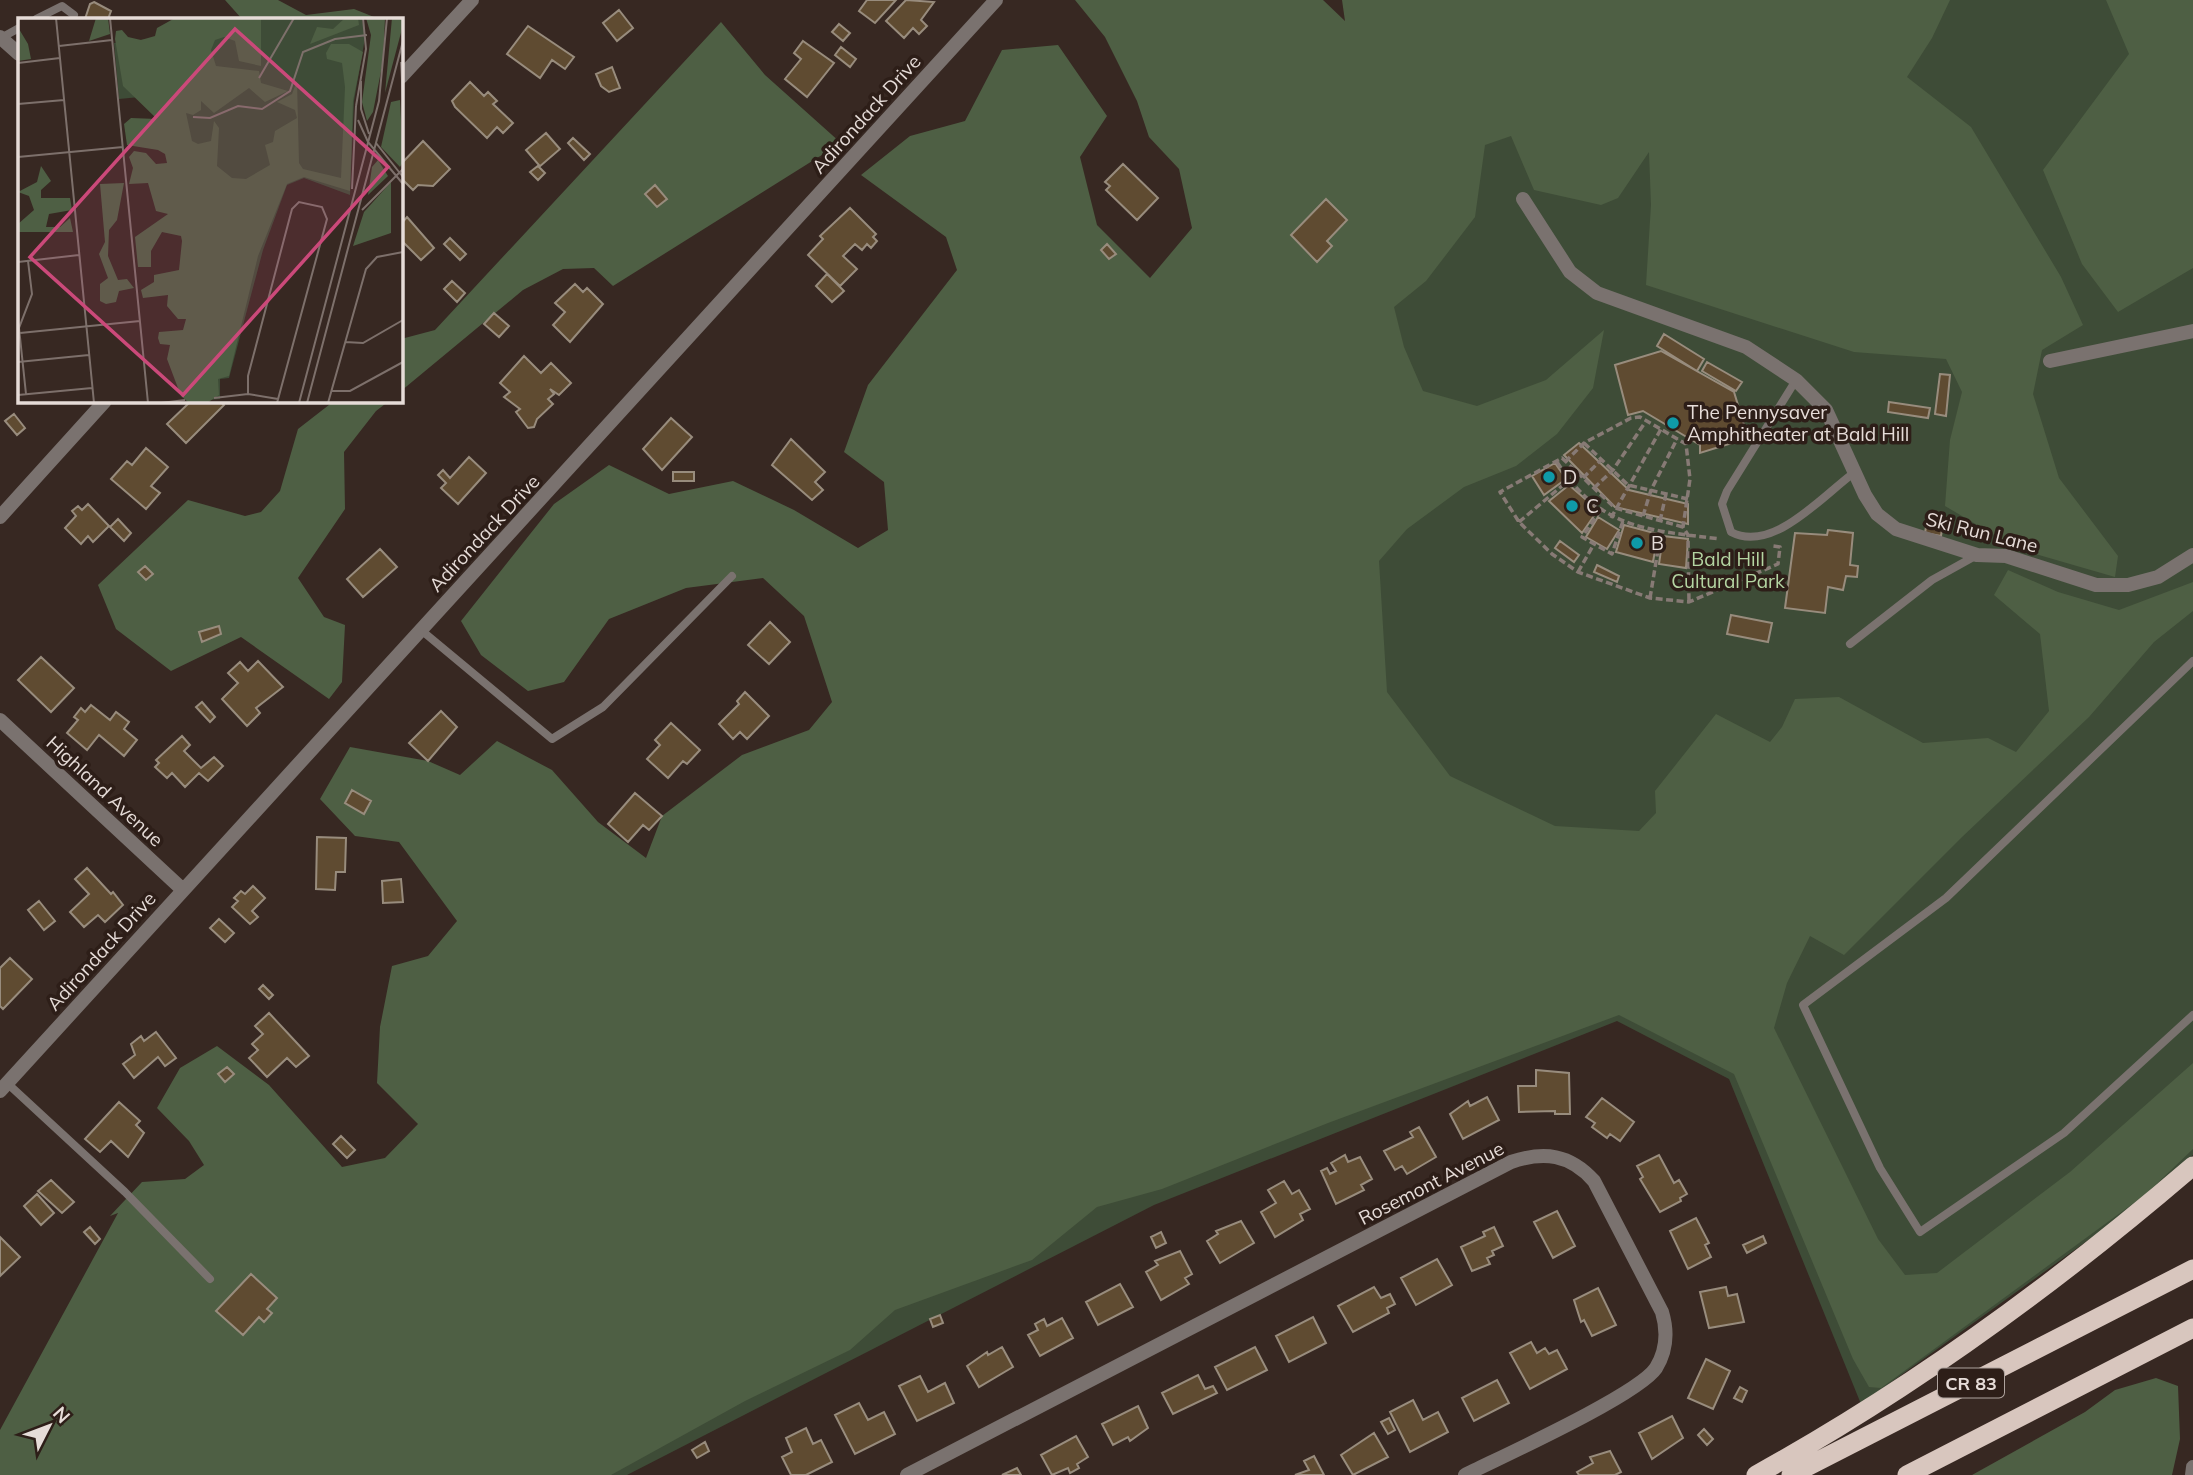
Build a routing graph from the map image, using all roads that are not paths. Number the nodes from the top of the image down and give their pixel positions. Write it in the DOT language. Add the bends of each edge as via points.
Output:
graph roads {
  1 [pos="472,0"];
  2 [pos="996,0"];
  3 [pos="74,15"];
  4 [pos="38,18"];
  5 [pos="18,28"];
  6 [pos="1,37"];
  7 [pos="18,53"];
  8 [pos="402,76"];
  9 [pos="1523,199"];
  10 [pos="2193,331"];
  11 [pos="2050,361"];
  12 [pos="1796,380"];
  13 [pos="104,402"];
  14 [pos="1854,472"];
  15 [pos="0,517"];
  16 [pos="1976,555"];
  17 [pos="2193,555"];
  18 [pos="732,576"];
  19 [pos="421,630"];
  20 [pos="1850,644"];
  21 [pos="2193,661"];
  22 [pos="0,720"];
  23 [pos="183,890"];
  24 [pos="2193,1015"];
  25 [pos="4,1087"];
  26 [pos="2193,1166"];
  27 [pos="2193,1269"];
  28 [pos="210,1279"];
  29 [pos="2193,1328"];
  30 [pos="2193,1467"];
  31 [pos="907,1475"];
  32 [pos="1465,1475"];
  33 [pos="1756,1475"];
  34 [pos="1791,1475"];
  35 [pos="1907,1475"];
  36 [pos="2192,1475"];
  1 -- 8 [label="street"];
  2 -- 19 [label="street, Adirondack Drive"];
  3 -- 4 [label="lane" via="61,6"];
  5 -- 6 [label="lane"];
  6 -- 7 [label="street"];
  9 -- 12 [label="street, Ski Run Lane" via="1570,272 1597,293 1746,347"];
  10 -- 11 [label="street"];
  12 -- 14 [label="street, Ski Run Lane" via="1826,410"];
  12 -- 14 [label="lane" via="1727,491 1722,504 1731,532 1739,536 1773,534"];
  13 -- 15 [label="street"];
  14 -- 16 [label="street, Ski Run Lane" via="1877,514 1896,529"];
  16 -- 17 [label="street, Ski Run Lane" via="2006,556 2096,585 2128,585 2158,577"];
  16 -- 20 [label="lane" via="1932,580"];
  18 -- 19 [label="lane" via="603,707 552,739"];
  19 -- 23 [label="street, Adirondack Drive"];
  21 -- 24 [label="lane" via="1945,898 1803,1005 1880,1168 1920,1232 2064,1133"];
  22 -- 23 [label="street, Highland Avenue"];
  23 -- 25 [label="street, Adirondack Drive"];
  25 -- 28 [label="lane" via="125,1192"];
  26 -- 33 [label="highway" via="2018,1306"];
  27 -- 34 [label="highway, CR 83"];
  29 -- 35 [label="highway, CR 83"];
  30 -- 36 [label="street"];
  31 -- 32 [label="street, Rosemont Avenue" via="1511,1162 1541,1155 1564,1157 1581,1166 1594,1181 1662,1312 1668,1331 1664,1349 1655,1370 1619,1396"];
}
